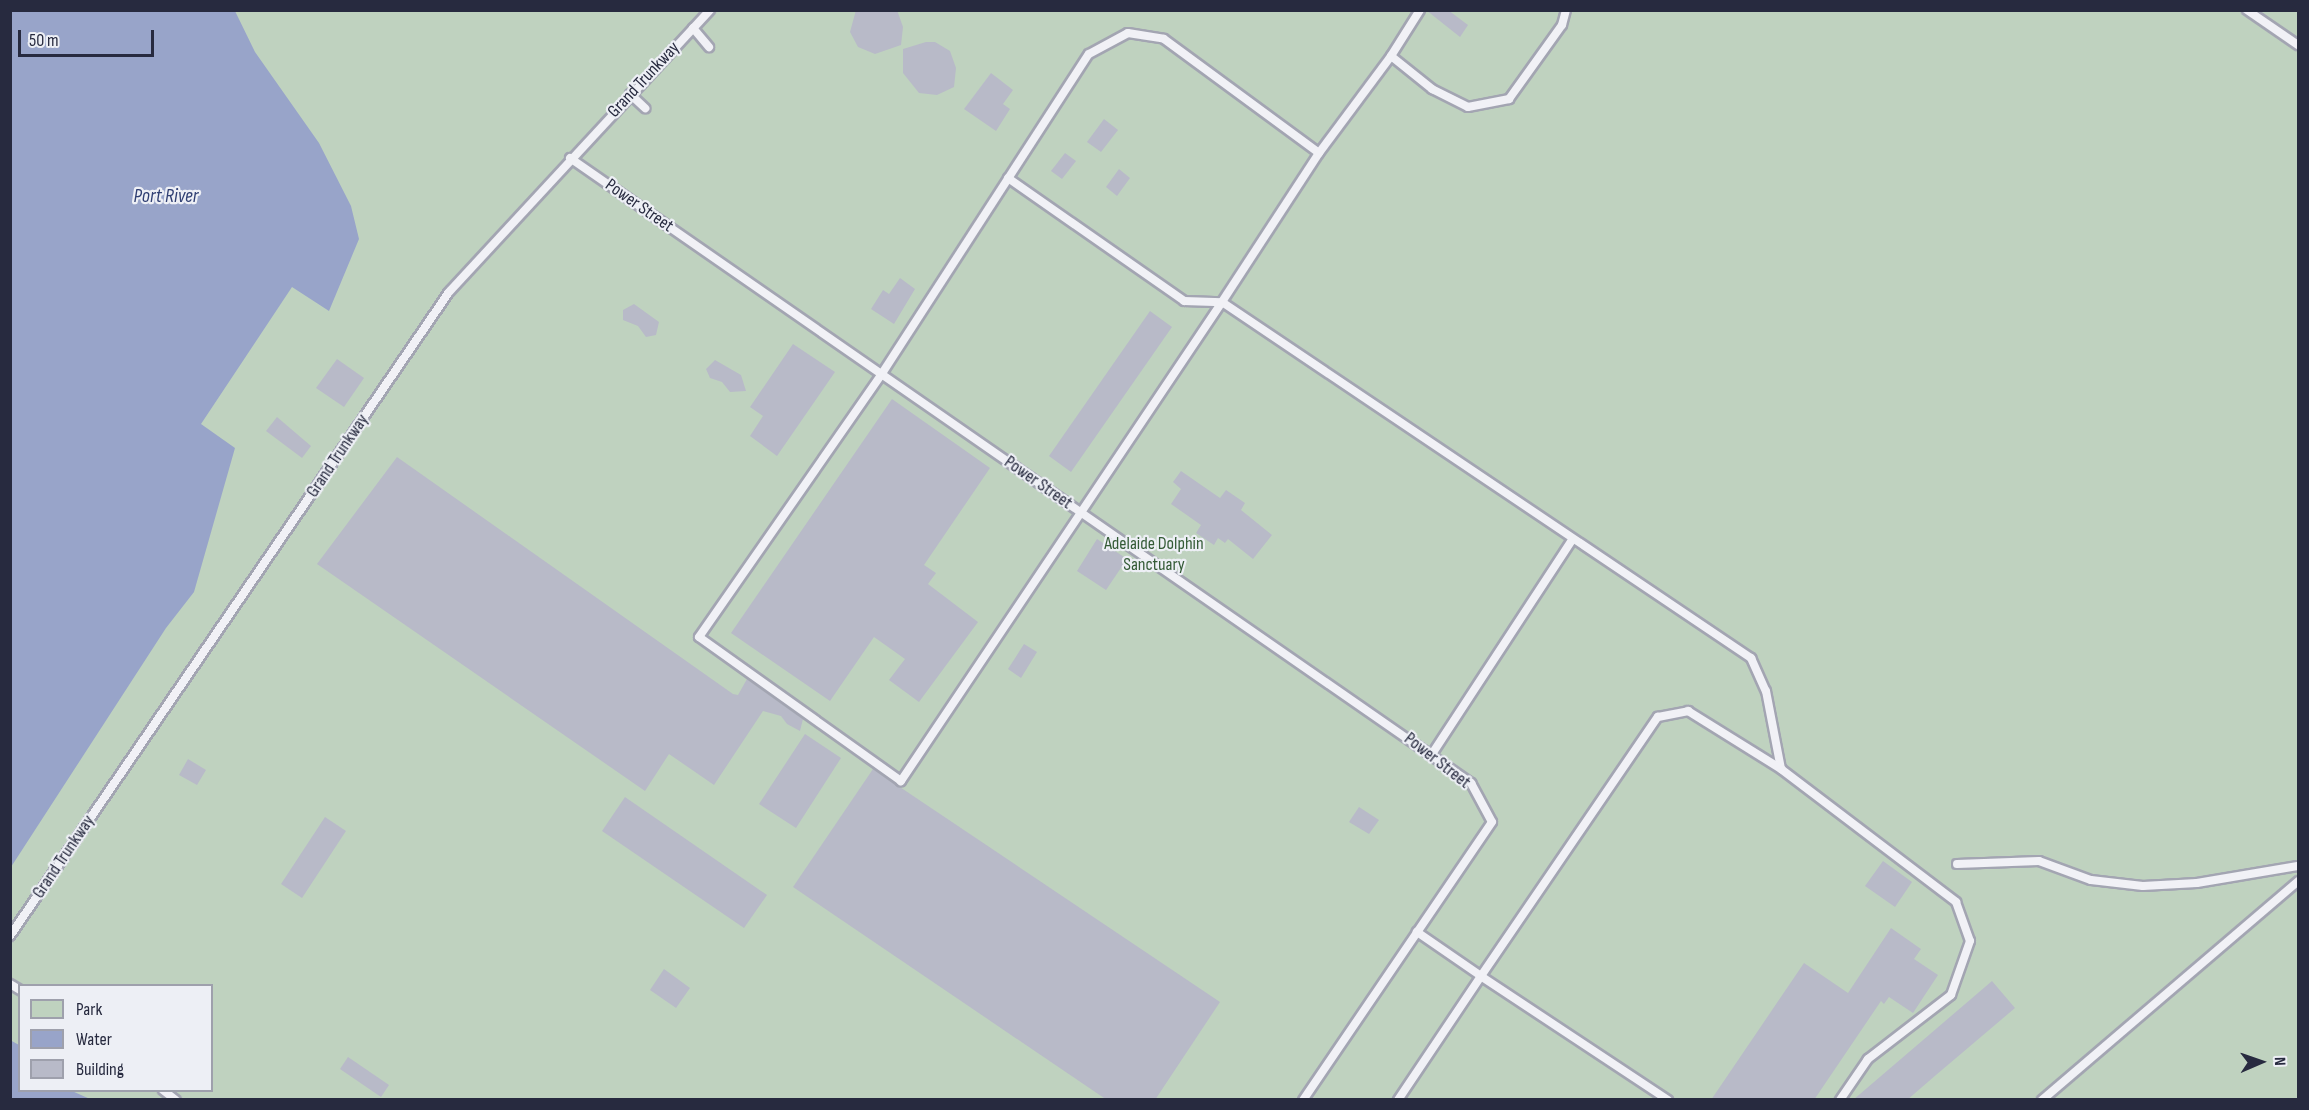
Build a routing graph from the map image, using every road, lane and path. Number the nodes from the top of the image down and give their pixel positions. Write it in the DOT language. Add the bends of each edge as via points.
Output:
graph roads {
  1 [pos="710,10"];
  2 [pos="1420,10"];
  3 [pos="1566,10"];
  4 [pos="2247,10"];
  5 [pos="693,28"];
  6 [pos="2298,45"];
  7 [pos="710,47"];
  8 [pos="1391,56"];
  9 [pos="630,94"];
  10 [pos="645,108"];
  11 [pos="1319,153"];
  12 [pos="570,158"];
  13 [pos="1008,178"];
  14 [pos="1222,302"];
  15 [pos="880,375"];
  16 [pos="1080,512"];
  17 [pos="1572,540"];
  18 [pos="1432,754"];
  19 [pos="1781,769"];
  20 [pos="1957,864"];
  21 [pos="2298,866"];
  22 [pos="2298,881"];
  23 [pos="1417,932"];
  24 [pos="10,936"];
  25 [pos="1481,975"];
  26 [pos="1303,1100"];
  27 [pos="1398,1100"];
  28 [pos="1668,1100"];
  29 [pos="1840,1100"];
  30 [pos="2042,1100"];
  1 -- 5 [label="lane, Grand Trunkway"];
  2 -- 8 [label="lane"];
  3 -- 8 [label="lane" via="1562,26 1509,99 1468,107 1432,89"];
  4 -- 6 [label="lane"];
  5 -- 7 [label="lane"];
  5 -- 9 [label="lane, Grand Trunkway"];
  8 -- 11 [label="lane"];
  9 -- 10 [label="lane"];
  9 -- 12 [label="lane, Grand Trunkway"];
  11 -- 13 [label="lane" via="1164,39 1128,33 1089,54"];
  11 -- 14 [label="lane"];
  12 -- 15 [label="lane, Power Street"];
  12 -- 24 [label="lane, Grand Trunkway" via="449,292"];
  13 -- 14 [label="lane" via="1184,301"];
  13 -- 15 [label="lane"];
  14 -- 16 [label="lane"];
  14 -- 17 [label="lane"];
  15 -- 16 [label="lane, Power Street"];
  15 -- 16 [label="lane" via="699,637 901,781"];
  16 -- 18 [label="lane, Power Street"];
  17 -- 18 [label="lane"];
  17 -- 19 [label="lane" via="1750,658 1767,691"];
  18 -- 23 [label="lane, Power Street" via="1471,783 1492,822"];
  19 -- 25 [label="lane" via="1688,711 1658,717"];
  19 -- 29 [label="lane" via="1956,902 1970,941 1951,995 1868,1059"];
  20 -- 21 [label="lane" via="2039,861 2091,880 2143,886 2197,883"];
  22 -- 30 [label="lane"];
  23 -- 25 [label="lane"];
  23 -- 26 [label="lane"];
  25 -- 27 [label="lane"];
  25 -- 28 [label="lane"];
}
